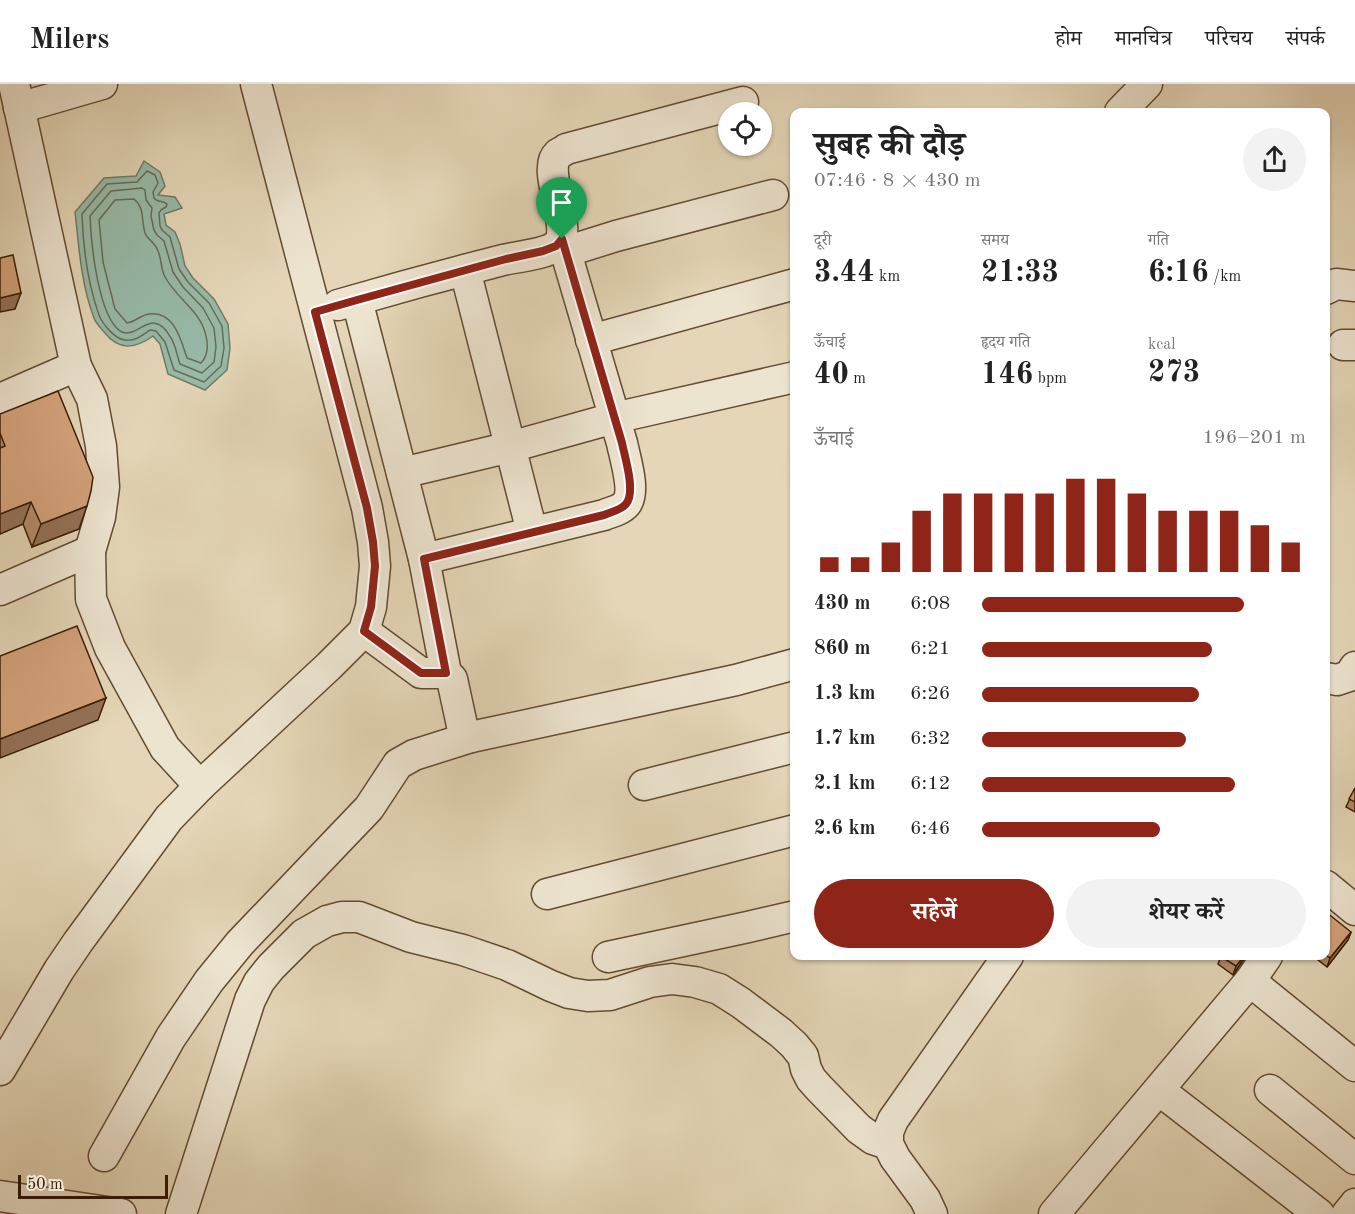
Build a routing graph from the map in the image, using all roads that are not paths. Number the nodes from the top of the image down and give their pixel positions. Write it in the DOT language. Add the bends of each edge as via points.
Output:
graph roads {
  1 [pos="102,84"];
  2 [pos="256,84"];
  3 [pos="1147,84"];
  4 [pos="17,96"];
  5 [pos="1124,108"];
  6 [pos="718,109"];
  7 [pos="773,195"];
  8 [pos="564,246"];
  9 [pos="465,270"];
  10 [pos="790,285"];
  11 [pos="1355,286"];
  12 [pos="1330,287"];
  13 [pos="357,300"];
  14 [pos="315,312"];
  15 [pos="591,339"];
  16 [pos="76,366"];
  17 [pos="790,378"];
  18 [pos="0,399"];
  19 [pos="615,418"];
  20 [pos="510,447"];
  21 [pos="402,473"];
  22 [pos="532,532"];
  23 [pos="90,551"];
  24 [pos="424,559"];
  25 [pos="0,590"];
  26 [pos="364,631"];
  27 [pos="790,665"];
  28 [pos="446,673"];
  29 [pos="471,737"];
  30 [pos="790,748"];
  31 [pos="644,785"];
  32 [pos="200,786"];
  33 [pos="790,832"];
  34 [pos="547,894"];
  35 [pos="790,917"];
  36 [pos="608,957"];
  37 [pos="1005,960"];
  38 [pos="1264,960"];
  39 [pos="1250,981"];
  40 [pos="1355,1066"];
  41 [pos="0,1070"];
  42 [pos="1159,1090"];
  43 [pos="1270,1090"];
  44 [pos="888,1144"];
  45 [pos="104,1156"];
  46 [pos="1355,1159"];
  47 [pos="0,1196"];
  48 [pos="1355,1204"];
  49 [pos="121,1214"];
  50 [pos="181,1214"];
  51 [pos="932,1214"];
  52 [pos="1054,1214"];
  53 [pos="1319,1214"];
  54 [pos="1347,1214"];
  1 -- 4 [label="street"];
  2 -- 14 [label="street"];
  3 -- 5 [label="street"];
  4 -- 16 [label="street"];
  6 -- 8 [label="street" via="557,154 553,175"];
  7 -- 8 [label="street"];
  8 -- 9 [label="street"];
  8 -- 15 [label="street"];
  9 -- 13 [label="street"];
  9 -- 20 [label="street"];
  10 -- 15 [label="street"];
  11 -- 12 [label="street"];
  13 -- 14 [label="street"];
  13 -- 21 [label="street"];
  14 -- 26 [label="street" via="373,542 371,607"];
  15 -- 19 [label="street"];
  16 -- 18 [label="street"];
  16 -- 23 [label="street" via="92,399 101,446 104,487"];
  17 -- 19 [label="street"];
  19 -- 20 [label="street"];
  19 -- 22 [label="street" via="629,477 627,503 604,515"];
  20 -- 21 [label="street"];
  20 -- 22 [label="street"];
  21 -- 24 [label="street"];
  22 -- 24 [label="street"];
  23 -- 25 [label="street"];
  23 -- 32 [label="street" via="91,599 110,648 165,748"];
  24 -- 28 [label="street"];
  26 -- 28 [label="street" via="421,673"];
  26 -- 32 [label="street"];
  27 -- 29 [label="street"];
  28 -- 29 [label="street" via="452,679 463,730"];
  29 -- 45 [label="street" via="414,755 399,764 369,808 240,943 171,1037"];
  30 -- 31 [label="street"];
  32 -- 41 [label="street" via="168,819 58,970"];
  33 -- 34 [label="street"];
  35 -- 36 [label="street"];
  37 -- 44 [label="street" via="893,1120"];
  38 -- 39 [label="street"];
  39 -- 40 [label="street"];
  39 -- 42 [label="street"];
  42 -- 52 [label="street"];
  42 -- 53 [label="street"];
  43 -- 46 [label="street"];
  44 -- 50 [label="street" via="859,1128 819,1088 794,1045 719,988 672,979 610,995 569,993 463,950 411,937 359,917 342,917 304,934 271,967 249,1000"];
  44 -- 51 [label="street"];
  47 -- 49 [label="street"];
  48 -- 54 [label="street"];
}
